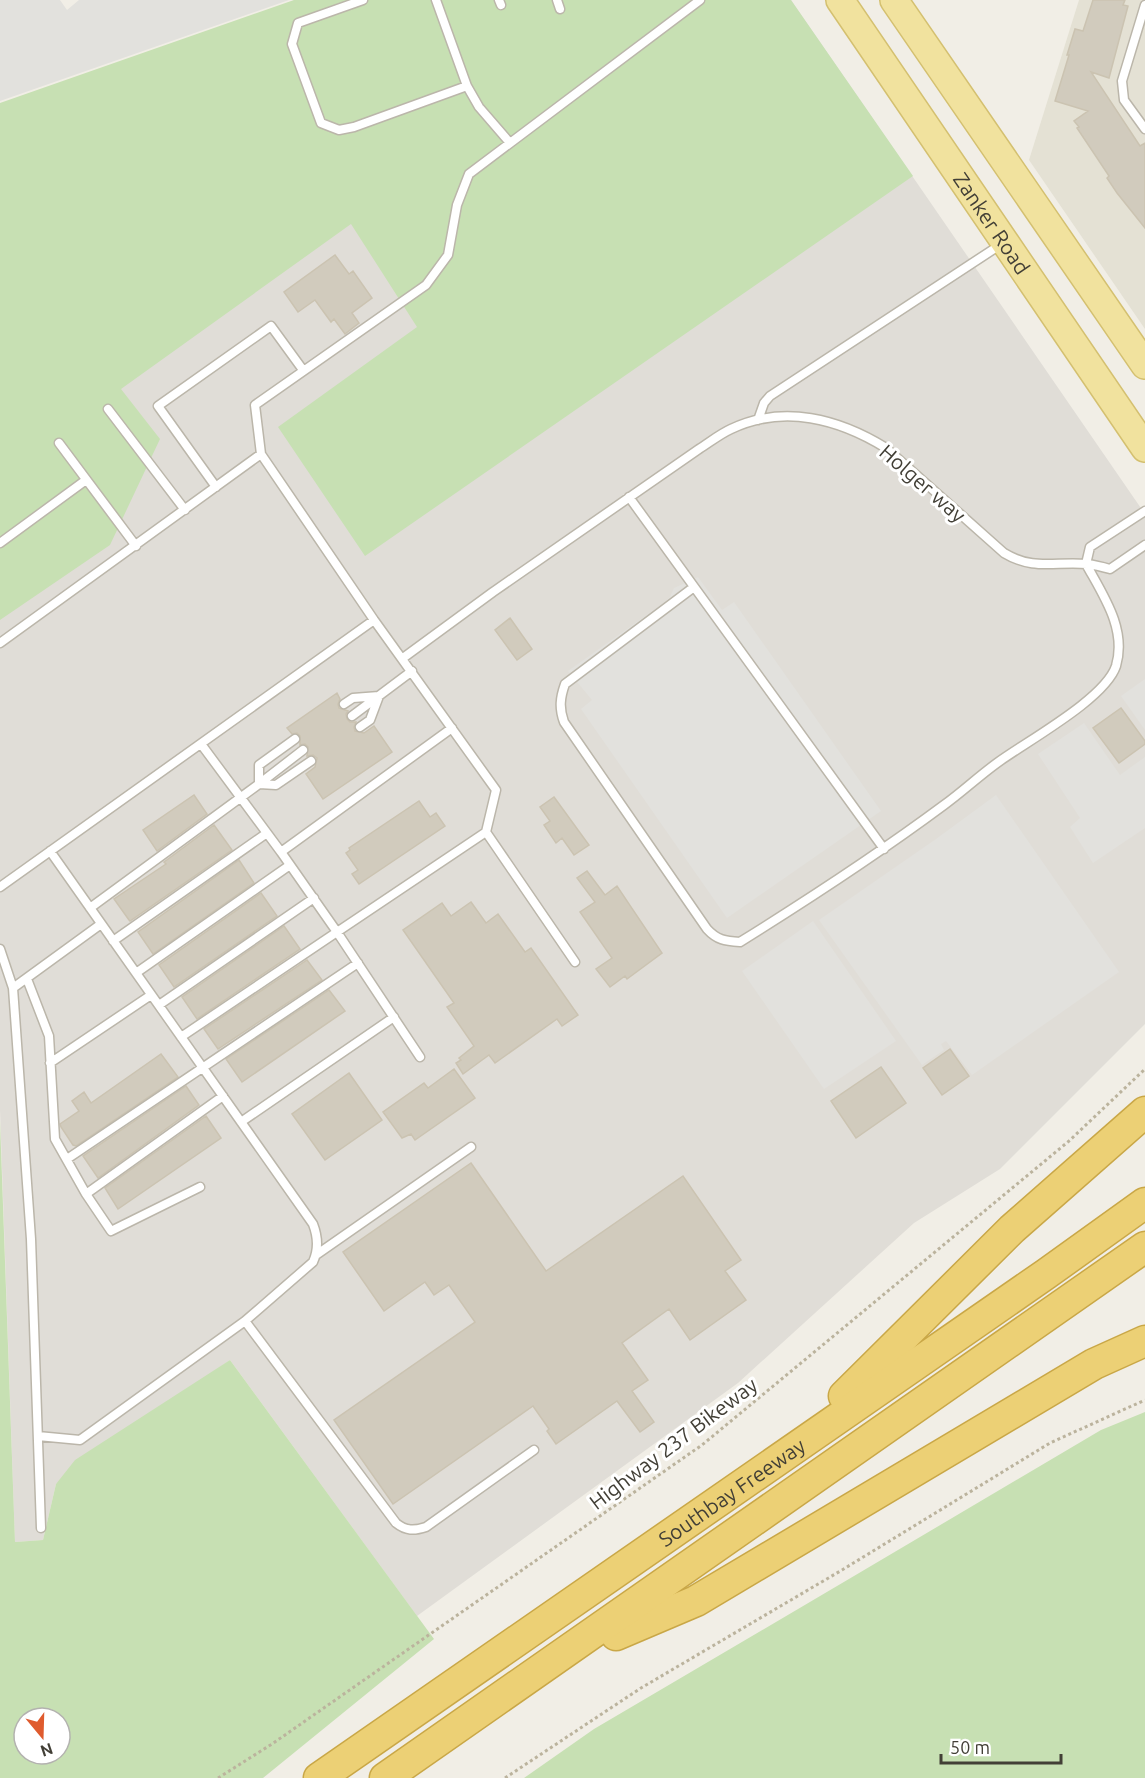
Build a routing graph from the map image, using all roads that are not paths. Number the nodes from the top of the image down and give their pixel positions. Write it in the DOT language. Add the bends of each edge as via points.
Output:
graph roads {
  1 [pos="363,0"];
  2 [pos="436,0"];
  3 [pos="700,0"];
  4 [pos="840,0"];
  5 [pos="894,0"];
  6 [pos="1145,5"];
  7 [pos="467,86"];
  8 [pos="1145,129"];
  9 [pos="510,143"];
  10 [pos="1006,241"];
  11 [pos="1145,364"];
  12 [pos="303,370"];
  13 [pos="108,409"];
  14 [pos="758,420"];
  15 [pos="59,444"];
  16 [pos="1145,448"];
  17 [pos="261,454"];
  18 [pos="86,480"];
  19 [pos="216,487"];
  20 [pos="629,497"];
  21 [pos="185,510"];
  22 [pos="1145,511"];
  23 [pos="0,543"];
  24 [pos="1145,545"];
  25 [pos="136,546"];
  26 [pos="1086,564"];
  27 [pos="694,587"];
  28 [pos="374,620"];
  29 [pos="0,643"];
  30 [pos="403,658"];
  31 [pos="412,672"];
  32 [pos="379,696"];
  33 [pos="344,704"];
  34 [pos="352,716"];
  35 [pos="360,727"];
  36 [pos="452,728"];
  37 [pos="295,739"];
  38 [pos="201,744"];
  39 [pos="303,750"];
  40 [pos="311,761"];
  41 [pos="259,784"];
  42 [pos="240,797"];
  43 [pos="486,832"];
  44 [pos="267,833"];
  45 [pos="884,849"];
  46 [pos="50,851"];
  47 [pos="281,852"];
  48 [pos="290,865"];
  49 [pos="0,888"];
  50 [pos="314,898"];
  51 [pos="90,908"];
  52 [pos="101,924"];
  53 [pos="337,932"];
  54 [pos="113,941"];
  55 [pos="0,949"];
  56 [pos="575,962"];
  57 [pos="358,963"];
  58 [pos="136,973"];
  59 [pos="27,979"];
  60 [pos="13,988"];
  61 [pos="151,995"];
  62 [pos="159,1005"];
  63 [pos="394,1017"];
  64 [pos="181,1037"];
  65 [pos="420,1057"];
  66 [pos="50,1063"];
  67 [pos="202,1067"];
  68 [pos="223,1096"];
  69 [pos="1145,1112"];
  70 [pos="241,1122"];
  71 [pos="471,1148"];
  72 [pos="67,1159"];
  73 [pos="200,1187"];
  74 [pos="86,1194"];
  75 [pos="1145,1203"];
  76 [pos="1145,1247"];
  77 [pos="316,1255"];
  78 [pos="1145,1262"];
  79 [pos="244,1322"];
  80 [pos="1145,1341"];
  81 [pos="38,1436"];
  82 [pos="534,1450"];
  83 [pos="788,1452"];
  84 [pos="41,1528"];
  85 [pos="616,1635"];
  86 [pos="319,1778"];
  87 [pos="385,1778"];
  88 [pos="412,1778"];
  1 -- 7 [label="lane" via="298,23 292,44 321,123 339,130 354,127"];
  2 -- 7 [label="lane"];
  3 -- 9 [label="lane"];
  4 -- 10 [label="main road, Zanker Road"];
  5 -- 11 [label="main road, Zanker Road"];
  6 -- 8 [label="lane" via="1122,81 1124,99"];
  7 -- 9 [label="lane" via="479,107"];
  9 -- 12 [label="lane" via="470,174 457,205 448,255 426,285"];
  10 -- 14 [label="lane" via="770,396"];
  10 -- 16 [label="main road, Zanker Road"];
  12 -- 17 [label="lane" via="255,405"];
  12 -- 19 [label="lane" via="271,326 158,406"];
  13 -- 21 [label="lane"];
  14 -- 20 [label="lane, Holger way" via="730,430"];
  14 -- 26 [label="lane, Holger way" via="796,416 820,419 865,435 886,448 1010,557 1030,564"];
  15 -- 18 [label="lane"];
  17 -- 19 [label="lane"];
  17 -- 28 [label="lane"];
  18 -- 23 [label="lane"];
  18 -- 25 [label="lane"];
  19 -- 21 [label="lane"];
  20 -- 27 [label="lane"];
  20 -- 30 [label="lane, Holger way"];
  21 -- 25 [label="lane"];
  22 -- 26 [label="lane" via="1090,547"];
  24 -- 26 [label="lane" via="1110,569"];
  25 -- 29 [label="lane"];
  26 -- 45 [label="lane" via="1118,628 1118,654 1108,679 1072,711"];
  27 -- 45 [label="lane"];
  27 -- 45 [label="lane" via="565,684 560,710 564,722 707,929 716,938 740,942"];
  28 -- 30 [label="lane"];
  28 -- 38 [label="lane"];
  30 -- 31 [label="lane"];
  31 -- 32 [label="lane"];
  31 -- 36 [label="lane"];
  32 -- 33 [label="lane" via="353,698"];
  32 -- 34 [label="lane"];
  32 -- 35 [label="lane" via="370,720"];
  36 -- 43 [label="lane" via="496,790"];
  36 -- 47 [label="lane"];
  37 -- 41 [label="lane" via="259,765"];
  38 -- 42 [label="lane"];
  38 -- 46 [label="lane"];
  39 -- 41 [label="lane"];
  40 -- 41 [label="lane" via="276,785"];
  41 -- 42 [label="lane"];
  42 -- 44 [label="lane"];
  42 -- 51 [label="lane"];
  43 -- 53 [label="lane"];
  43 -- 56 [label="lane"];
  44 -- 47 [label="lane"];
  44 -- 54 [label="lane"];
  46 -- 49 [label="lane"];
  46 -- 51 [label="lane"];
  47 -- 48 [label="lane"];
  48 -- 50 [label="lane"];
  48 -- 58 [label="lane"];
  50 -- 53 [label="lane"];
  50 -- 62 [label="lane"];
  51 -- 52 [label="lane"];
  52 -- 54 [label="lane"];
  52 -- 59 [label="lane"];
  53 -- 57 [label="lane"];
  53 -- 64 [label="lane"];
  54 -- 58 [label="lane"];
  55 -- 60 [label="lane"];
  57 -- 63 [label="lane"];
  57 -- 67 [label="lane"];
  58 -- 61 [label="lane"];
  59 -- 60 [label="lane"];
  59 -- 66 [label="lane" via="49,1036"];
  60 -- 81 [label="lane" via="31,1239"];
  61 -- 62 [label="lane"];
  61 -- 66 [label="lane"];
  62 -- 64 [label="lane"];
  63 -- 65 [label="lane"];
  63 -- 70 [label="lane"];
  64 -- 67 [label="lane"];
  66 -- 72 [label="lane" via="55,1139"];
  67 -- 68 [label="lane"];
  67 -- 72 [label="lane"];
  68 -- 70 [label="lane"];
  68 -- 74 [label="lane"];
  69 -- 83 [label="highway" via="1012,1229"];
  70 -- 77 [label="lane" via="313,1224 318,1240"];
  71 -- 77 [label="lane"];
  72 -- 74 [label="lane"];
  73 -- 74 [label="lane" via="111,1231"];
  75 -- 83 [label="highway, Southbay Freeway"];
  76 -- 87 [label="highway"];
  77 -- 79 [label="lane" via="308,1269"];
  78 -- 85 [label="highway"];
  79 -- 81 [label="lane" via="80,1440"];
  79 -- 82 [label="lane" via="402,1528 426,1527"];
  80 -- 85 [label="highway" via="1094,1364 696,1601"];
  81 -- 84 [label="lane"];
  83 -- 86 [label="highway, Southbay Freeway"];
  85 -- 88 [label="highway"];
}
